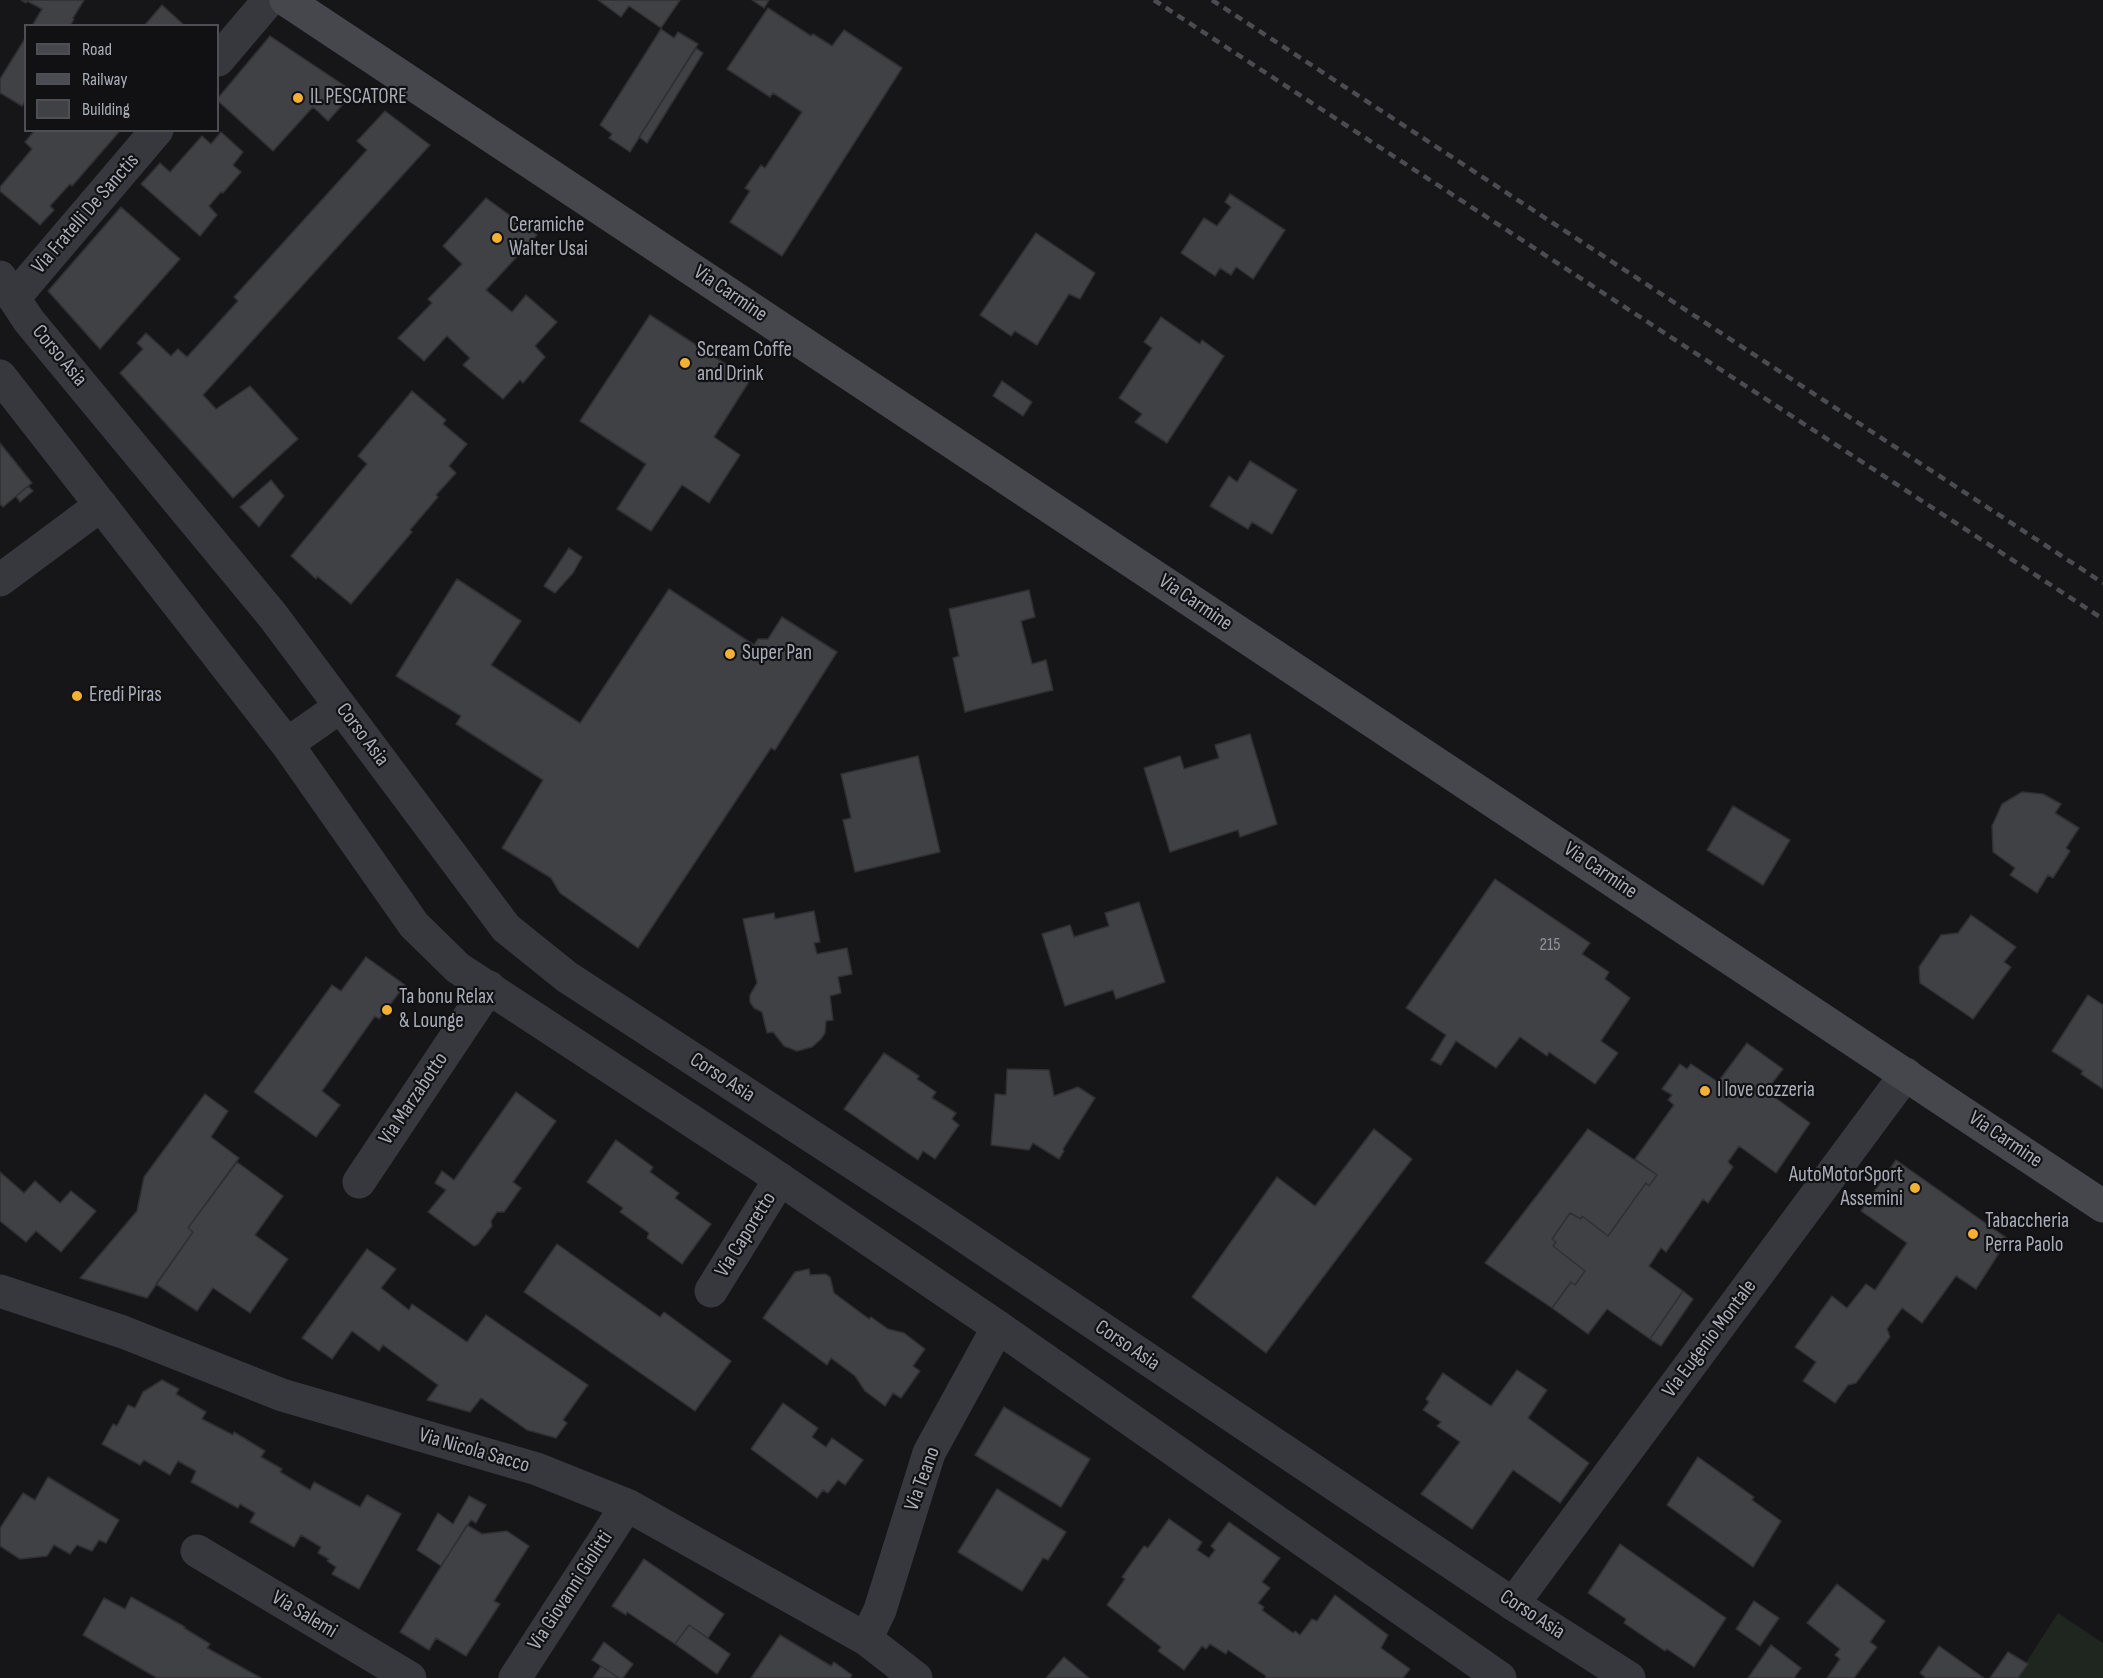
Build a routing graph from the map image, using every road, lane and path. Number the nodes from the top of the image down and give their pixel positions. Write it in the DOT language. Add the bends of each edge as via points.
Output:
graph roads {
  1 [pos="269,0"];
  2 [pos="286,0"];
  3 [pos="219,59"];
  4 [pos="155,132"];
  5 [pos="7,288"];
  6 [pos="0,376"];
  7 [pos="101,505"];
  8 [pos="0,580"];
  9 [pos="340,707"];
  10 [pos="287,744"];
  11 [pos="489,987"];
  12 [pos="1906,1074"];
  13 [pos="780,1179"];
  14 [pos="359,1182"];
  15 [pos="2103,1206"];
  16 [pos="0,1291"];
  17 [pos="711,1291"];
  18 [pos="998,1327"];
  19 [pos="627,1504"];
  20 [pos="197,1551"];
  21 [pos="1513,1604"];
  22 [pos="866,1639"];
  23 [pos="410,1678"];
  24 [pos="515,1678"];
  25 [pos="916,1678"];
  26 [pos="1500,1678"];
  27 [pos="1629,1678"];
  1 -- 3 [label="street"];
  2 -- 12 [label="main road, Via Carmine"];
  4 -- 5 [label="street, Via Fratelli De Sanctis"];
  5 -- 9 [label="street, Corso Asia" via="273,616"];
  6 -- 7 [label="street"];
  7 -- 8 [label="street"];
  7 -- 10 [label="street"];
  9 -- 10 [label="street"];
  9 -- 21 [label="street, Corso Asia" via="506,928 567,977 931,1214"];
  10 -- 11 [label="street" via="414,925 458,968"];
  11 -- 13 [label="street"];
  11 -- 14 [label="street, Via Marzabotto"];
  12 -- 15 [label="main road, Via Carmine"];
  12 -- 21 [label="street, Via Eugenio Montale"];
  13 -- 17 [label="street, Via Caporetto"];
  13 -- 18 [label="street"];
  16 -- 19 [label="street, Via Nicola Sacco" via="123,1332 282,1395 537,1469"];
  18 -- 22 [label="street, Via Teano" via="929,1453 880,1610"];
  18 -- 26 [label="street"];
  19 -- 22 [label="street, Via Nicola Sacco"];
  19 -- 24 [label="street, Via Giovanni Giolitti"];
  20 -- 23 [label="street, Via Salemi"];
  21 -- 27 [label="street, Corso Asia"];
  22 -- 25 [label="street, Via Nicola Sacco"];
}
